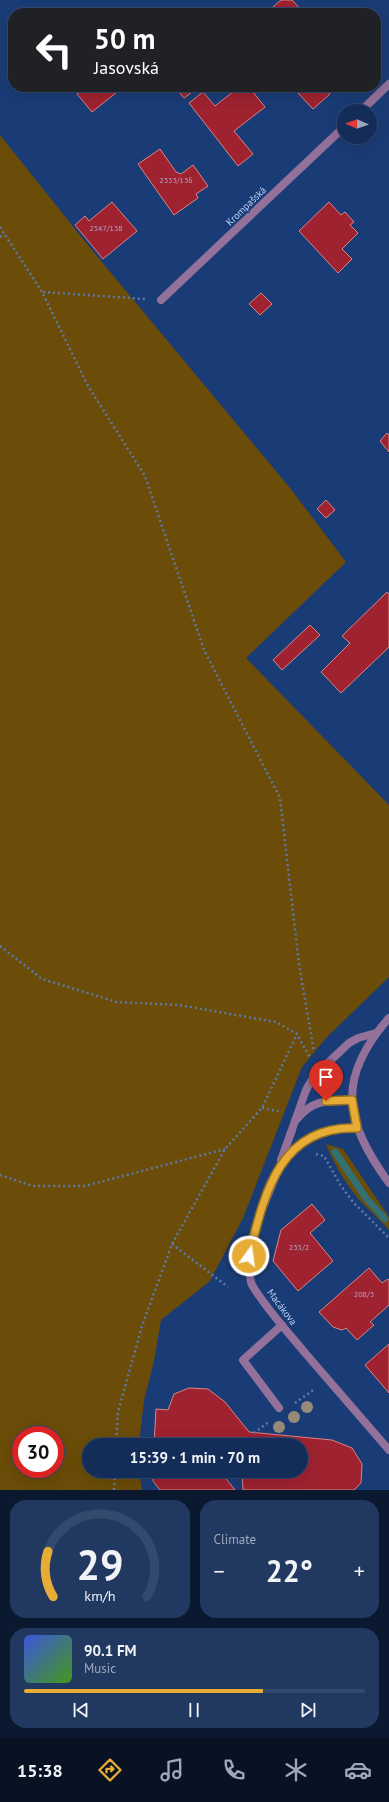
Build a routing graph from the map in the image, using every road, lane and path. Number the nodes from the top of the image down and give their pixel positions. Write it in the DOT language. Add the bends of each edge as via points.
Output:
graph roads {
  1 [pos="389,84"];
  2 [pos="381,92"];
  3 [pos="381,92"];
  4 [pos="368,104"];
  5 [pos="337,134"];
  6 [pos="0,227"];
  7 [pos="4,233"];
  8 [pos="0,237"];
  9 [pos="42,292"];
  10 [pos="162,300"];
  11 [pos="0,946"];
  12 [pos="389,1018"];
  13 [pos="376,1033"];
  14 [pos="297,1034"];
  15 [pos="318,1072"];
  16 [pos="352,1100"];
  17 [pos="262,1108"];
  18 [pos="286,1113"];
  19 [pos="357,1128"];
  20 [pos="290,1134"];
  21 [pos="225,1149"];
  22 [pos="315,1154"];
  23 [pos="278,1171"];
  24 [pos="0,1175"];
  25 [pos="389,1183"];
  26 [pos="389,1238"];
  27 [pos="172,1244"];
  28 [pos="228,1287"];
  29 [pos="282,1325"];
  30 [pos="278,1408"];
  31 [pos="116,1438"];
  32 [pos="389,1450"];
  33 [pos="115,1478"];
  34 [pos="114,1490"];
  1 -- 2 [label="street"];
  3 -- 4 [label="street"];
  5 -- 10 [label="street, Krompašská"];
  6 -- 7 [label="path"];
  7 -- 8 [label="path"];
  7 -- 9 [label="path"];
  9 -- 10 [label="path"];
  9 -- 15 [label="path" via="88,386 145,476 204,650 280,798 299,964"];
  11 -- 14 [label="path" via="42,979 80,992 117,1002 179,1004 276,1022"];
  12 -- 13 [label="street"];
  13 -- 15 [label="street" via="349,1043"];
  13 -- 16 [label="street" via="357,1068 352,1085"];
  14 -- 15 [label="path"];
  14 -- 17 [label="path"];
  15 -- 20 [label="street" via="306,1090"];
  16 -- 19 [label="street"];
  16 -- 20 [label="street" via="313,1104 306,1108"];
  17 -- 18 [label="path"];
  17 -- 21 [label="path"];
  19 -- 23 [label="street, Macákova" via="340,1128 314,1135 286,1158"];
  19 -- 25 [label="street" via="372,1159"];
  20 -- 23 [label="street"];
  21 -- 24 [label="path" via="85,1186 33,1186"];
  21 -- 27 [label="path"];
  22 -- 26 [label="path" via="324,1156 353,1202"];
  23 -- 29 [label="street, Macákova" via="258,1221 249,1256 249,1270 251,1283"];
  27 -- 28 [label="path"];
  27 -- 31 [label="path" via="142,1326 118,1412"];
  29 -- 30 [label="street" via="243,1360"];
  29 -- 32 [label="street, Macákova"];
  33 -- 34 [label="path"];
}
